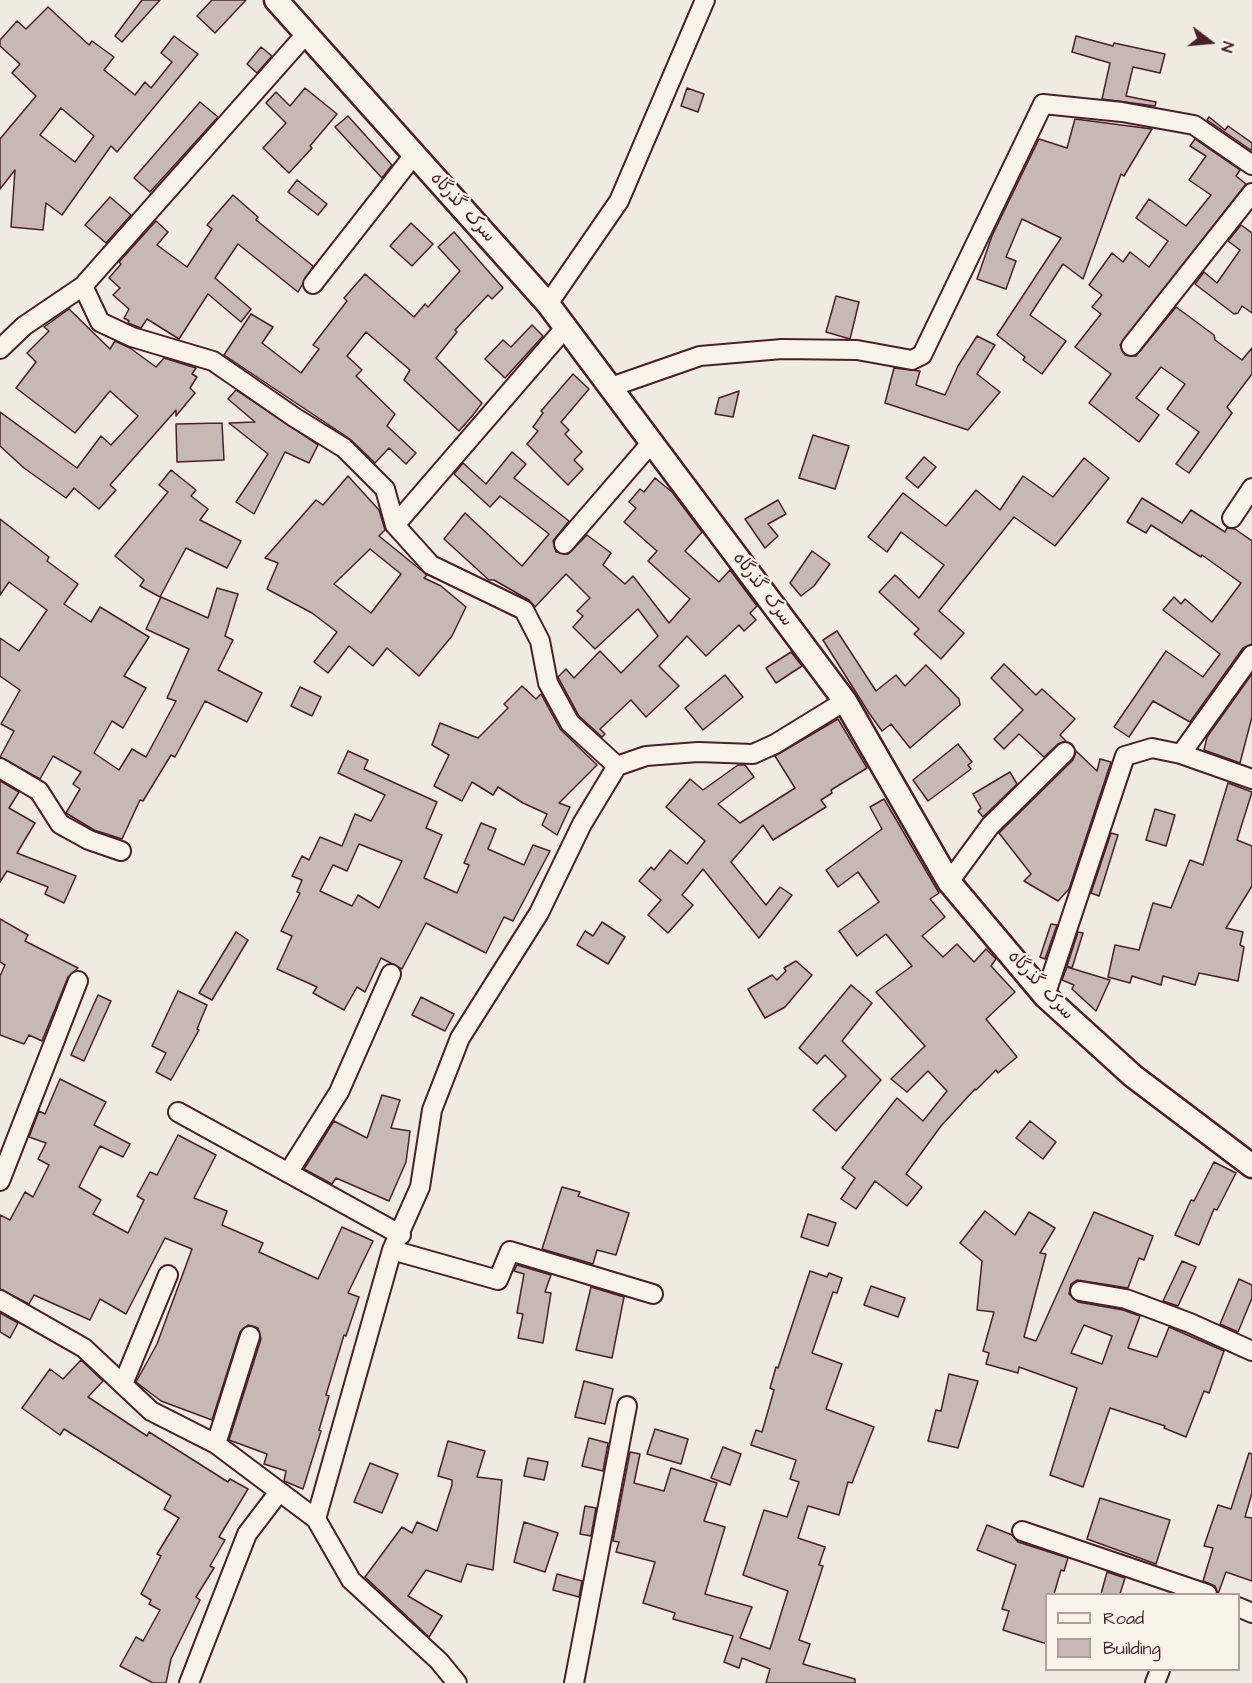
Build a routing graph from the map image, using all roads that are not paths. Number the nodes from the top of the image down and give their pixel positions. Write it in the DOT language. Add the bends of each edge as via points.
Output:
graph roads {
  1 [pos="276,0"];
  2 [pos="705,0"];
  3 [pos="306,34"];
  4 [pos="414,155"];
  5 [pos="1252,165"];
  6 [pos="1252,193"];
  7 [pos="313,284"];
  8 [pos="83,286"];
  9 [pos="548,304"];
  10 [pos="565,328"];
  11 [pos="1131,346"];
  12 [pos="0,349"];
  13 [pos="611,387"];
  14 [pos="652,442"];
  15 [pos="1252,488"];
  16 [pos="1232,518"];
  17 [pos="395,525"];
  18 [pos="564,544"];
  19 [pos="1252,655"];
  20 [pos="844,701"];
  21 [pos="1065,752"];
  22 [pos="1180,754"];
  23 [pos="617,766"];
  24 [pos="0,768"];
  25 [pos="1252,779"];
  26 [pos="121,851"];
  27 [pos="949,882"];
  28 [pos="391,974"];
  29 [pos="78,981"];
  30 [pos="1045,996"];
  31 [pos="178,1112"];
  32 [pos="1252,1166"];
  33 [pos="288,1173"];
  34 [pos="0,1181"];
  35 [pos="396,1243"];
  36 [pos="168,1275"];
  37 [pos="1080,1291"];
  38 [pos="653,1294"];
  39 [pos="0,1300"];
  40 [pos="250,1336"];
  41 [pos="1252,1351"];
  42 [pos="123,1384"];
  43 [pos="627,1406"];
  44 [pos="216,1444"];
  45 [pos="279,1492"];
  46 [pos="316,1519"];
  47 [pos="1022,1531"];
  48 [pos="1197,1593"];
  49 [pos="189,1683"];
  50 [pos="458,1683"];
  51 [pos="574,1683"];
  1 -- 3 [label="street, سرک گذرگاه"];
  2 -- 9 [label="street" via="619,201"];
  3 -- 4 [label="street, سرک گذرگاه"];
  3 -- 8 [label="street"];
  4 -- 7 [label="street"];
  4 -- 9 [label="street, سرک گذرگاه"];
  5 -- 13 [label="street" via="1194,125 1122,111 1043,104 922,355 912,360 857,350 782,349 700,356"];
  6 -- 11 [label="street"];
  8 -- 12 [label="street" via="24,326"];
  8 -- 17 [label="street" via="100,322 132,337 213,361 344,447 385,489"];
  9 -- 10 [label="street, سرک گذرگاه"];
  10 -- 13 [label="street, سرک گذرگاه"];
  10 -- 17 [label="street"];
  13 -- 14 [label="street, سرک گذرگاه"];
  14 -- 18 [label="street"];
  14 -- 20 [label="street, سرک گذرگاه"];
  15 -- 16 [label="street"];
  17 -- 23 [label="street" via="431,565 524,610 540,641 548,683 570,723"];
  19 -- 22 [label="street"];
  20 -- 23 [label="street" via="753,754 698,752 646,756"];
  20 -- 27 [label="street, سرک گذرگاه"];
  21 -- 27 [label="street" via="990,826"];
  22 -- 25 [label="street"];
  22 -- 30 [label="street" via="1152,748 1125,756"];
  23 -- 35 [label="street" via="582,824 539,914 460,1038 432,1110 420,1187"];
  24 -- 26 [label="street" via="39,791 60,824"];
  27 -- 30 [label="street, سرک گذرگاه"];
  28 -- 33 [label="street" via="339,1092"];
  29 -- 34 [label="street"];
  30 -- 32 [label="street, سرک گذرگاه" via="1133,1076"];
  31 -- 33 [label="street"];
  33 -- 35 [label="street"];
  35 -- 38 [label="street" via="498,1280 510,1251"];
  35 -- 46 [label="street"];
  36 -- 42 [label="street"];
  37 -- 41 [label="street" via="1125,1299"];
  39 -- 42 [label="street" via="84,1348"];
  40 -- 44 [label="street"];
  42 -- 44 [label="street" via="151,1411"];
  43 -- 51 [label="street"];
  44 -- 45 [label="street"];
  45 -- 46 [label="street"];
  45 -- 49 [label="street" via="247,1534"];
  46 -- 50 [label="street" via="351,1580"];
  47 -- 48 [label="street"];
}
